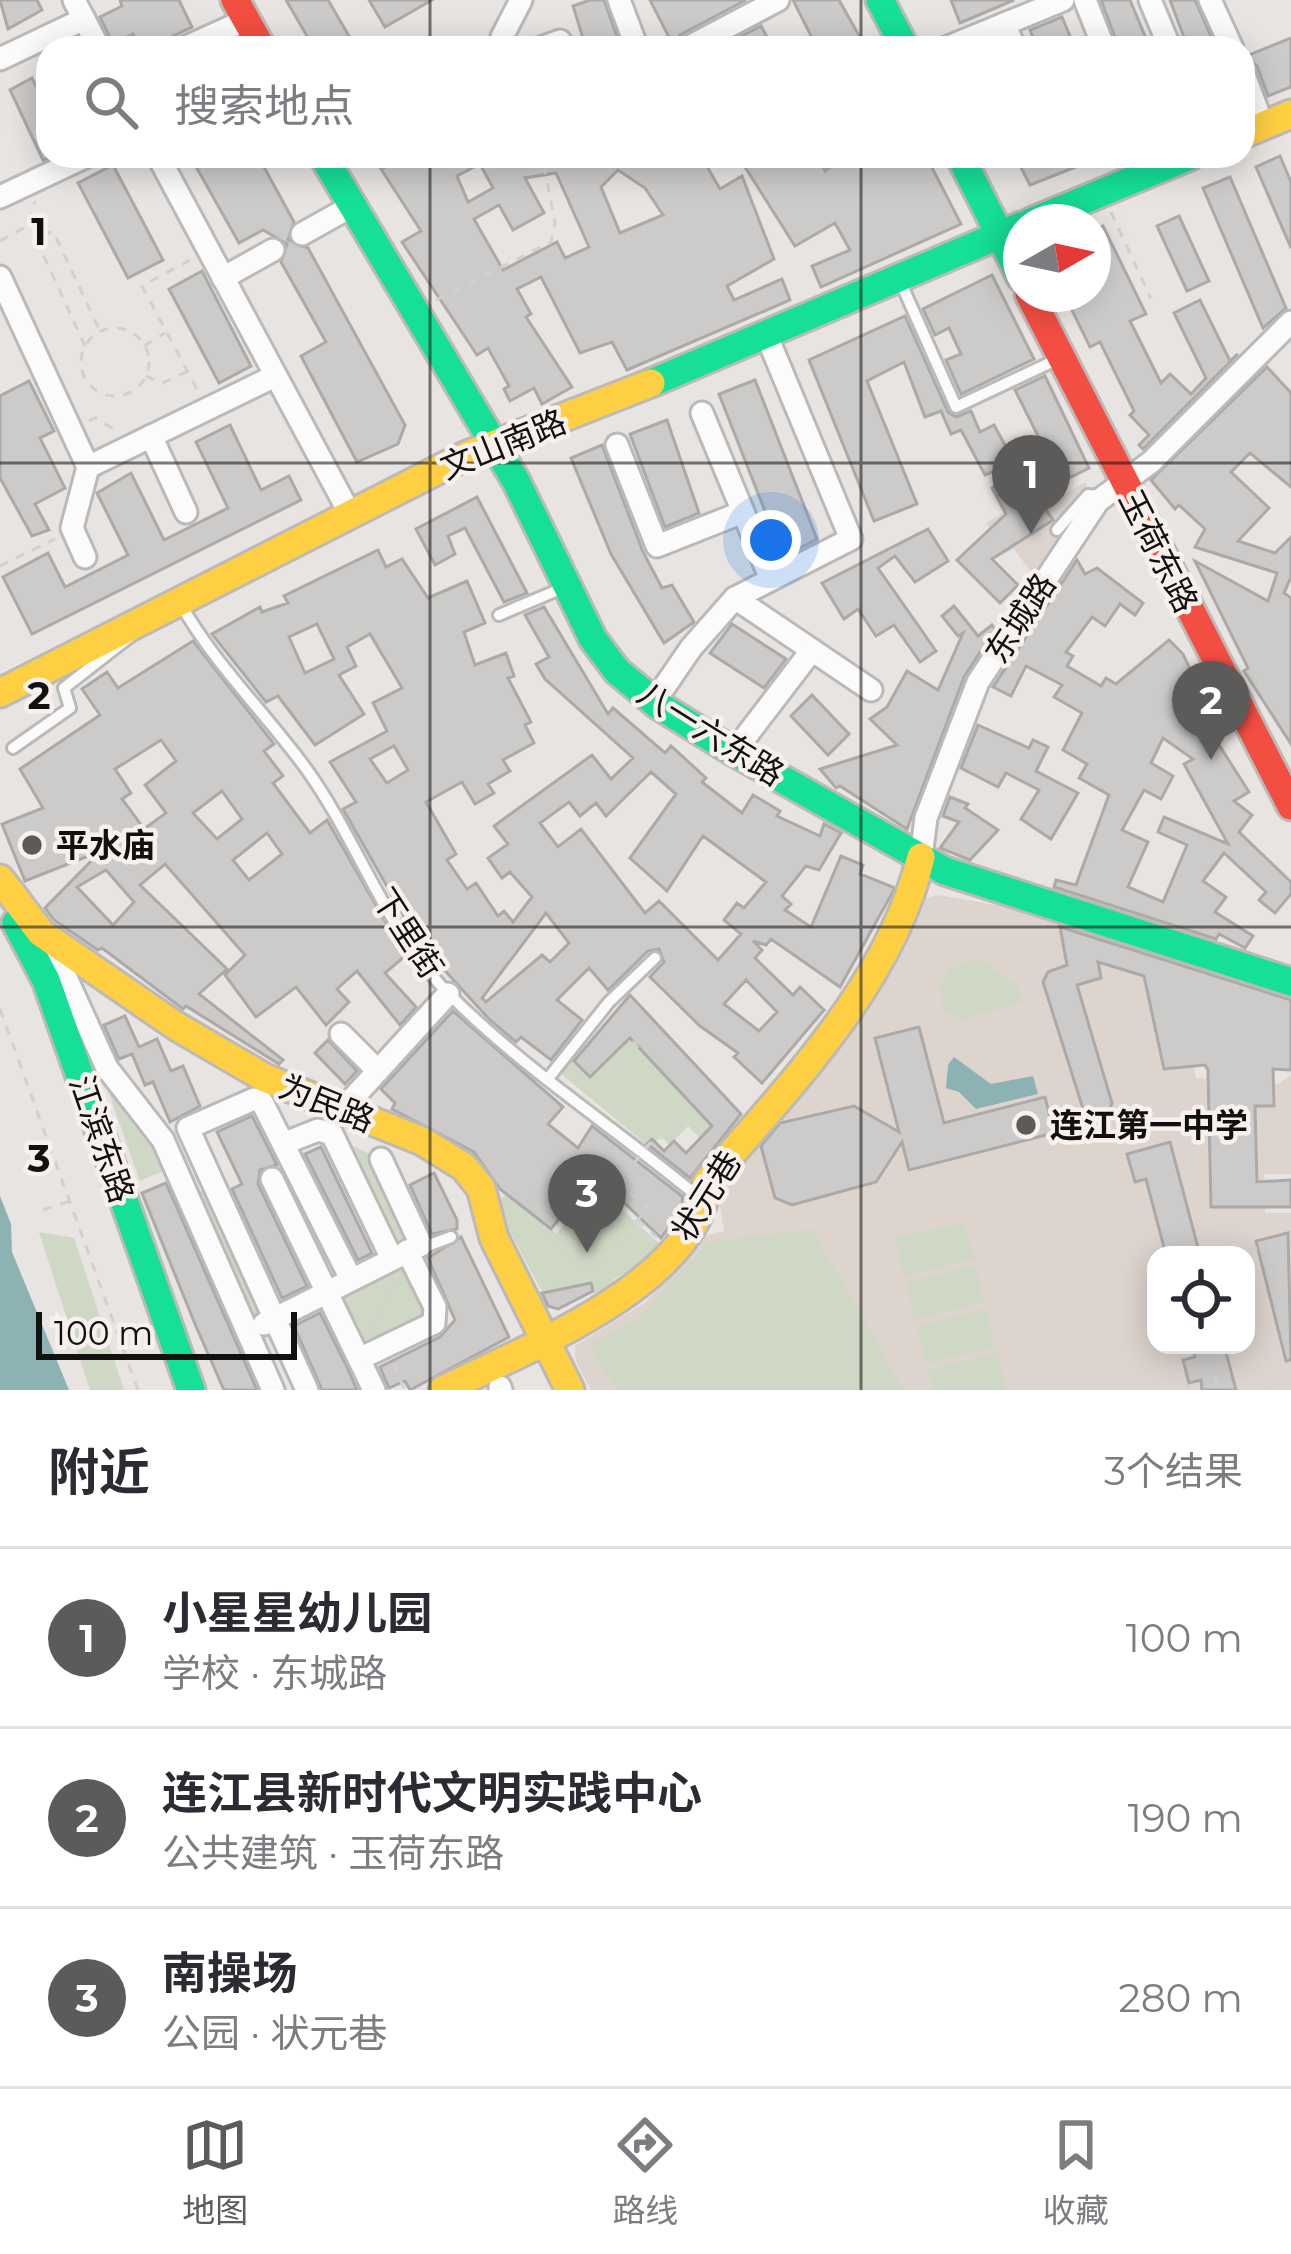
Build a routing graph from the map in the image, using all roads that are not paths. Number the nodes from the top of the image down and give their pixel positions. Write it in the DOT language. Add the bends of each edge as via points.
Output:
graph roads {
  1 [pos="521,0"];
  2 [pos="619,0"];
  3 [pos="778,0"];
  4 [pos="880,0"];
  5 [pos="1063,0"];
  6 [pos="1084,0"];
  7 [pos="1150,0"];
  8 [pos="1210,0"];
  9 [pos="1024,7"];
  10 [pos="79,9"];
  11 [pos="241,10"];
  12 [pos="1004,24"];
  13 [pos="45,36"];
  14 [pos="93,36"];
  15 [pos="202,36"];
  16 [pos="503,36"];
  17 [pos="632,36"];
  18 [pos="710,36"];
  19 [pos="899,36"];
  20 [pos="975,36"];
  21 [pos="1010,36"];
  22 [pos="1099,36"];
  23 [pos="1165,36"];
  24 [pos="1226,36"];
  25 [pos="36,43"];
  26 [pos="0,59"];
  27 [pos="1291,114"];
  28 [pos="1255,129"];
  29 [pos="62,168"];
  30 [pos="164,168"];
  31 [pos="330,168"];
  32 [pos="968,168"];
  33 [pos="1161,168"];
  34 [pos="2,193"];
  35 [pos="1074,204"];
  36 [pos="352,206"];
  37 [pos="1003,220"];
  38 [pos="1003,233"];
  39 [pos="302,234"];
  40 [pos="273,250"];
  41 [pos="0,277"];
  42 [pos="223,278"];
  43 [pos="898,278"];
  44 [pos="1038,312"];
  45 [pos="1291,322"];
  46 [pos="766,334"];
  47 [pos="1061,358"];
  48 [pos="275,376"];
  49 [pos="702,413"];
  50 [pos="151,436"];
  51 [pos="493,446"];
  52 [pos="617,446"];
  53 [pos="88,467"];
  54 [pos="1112,488"];
  55 [pos="186,512"];
  56 [pos="743,512"];
  57 [pos="350,514"];
  58 [pos="1057,530"];
  59 [pos="86,557"];
  60 [pos="770,577"];
  61 [pos="568,586"];
  62 [pos="735,598"];
  63 [pos="178,600"];
  64 [pos="150,614"];
  65 [pos="499,615"];
  66 [pos="812,650"];
  67 [pos="871,690"];
  68 [pos="0,693"];
  69 [pos="654,702"];
  70 [pos="14,748"];
  71 [pos="734,752"];
  72 [pos="1291,806"];
  73 [pos="933,864"];
  74 [pos="0,879"];
  75 [pos="0,893"];
  76 [pos="49,940"];
  77 [pos="655,958"];
  78 [pos="1291,982"];
  79 [pos="448,994"];
  80 [pos="341,1034"];
  81 [pos="378,1071"];
  82 [pos="550,1076"];
  83 [pos="343,1109"];
  84 [pos="285,1143"];
  85 [pos="380,1159"];
  86 [pos="211,1179"];
  87 [pos="272,1179"];
  88 [pos="186,1190"];
  89 [pos="706,1204"];
  90 [pos="451,1237"];
  91 [pos="407,1252"];
  92 [pos="351,1279"];
  93 [pos="327,1291"];
  94 [pos="274,1318"];
  95 [pos="247,1332"];
  96 [pos="542,1339"];
  97 [pos="359,1359"];
  98 [pos="191,1390"];
  99 [pos="273,1390"];
  100 [pos="308,1390"];
  101 [pos="374,1390"];
  102 [pos="443,1390"];
  103 [pos="570,1390"];
  1 -- 16 [label="street"];
  2 -- 17 [label="street"];
  3 -- 18 [label="street"];
  4 -- 19 [label="street"];
  5 -- 9 [label="street"];
  6 -- 22 [label="street"];
  7 -- 23 [label="street"];
  8 -- 24 [label="street"];
  9 -- 12 [label="street"];
  10 -- 13 [label="street"];
  10 -- 14 [label="street"];
  11 -- 15 [label="street"];
  12 -- 20 [label="street"];
  12 -- 21 [label="street"];
  25 -- 26 [label="street"];
  27 -- 28 [label="street"];
  29 -- 34 [label="street"];
  30 -- 42 [label="street"];
  31 -- 36 [label="street, 八一六东路"];
  32 -- 37 [label="street"];
  33 -- 35 [label="street"];
  36 -- 39 [label="street"];
  36 -- 51 [label="street, 八一六东路"];
  38 -- 43 [label="street, 文山南路"];
  40 -- 42 [label="street"];
  41 -- 53 [label="street"];
  42 -- 48 [label="street"];
  43 -- 46 [label="street, 文山南路"];
  43 -- 47 [label="lane" via="956,407"];
  44 -- 47 [label="street, 玉荷东路"];
  45 -- 54 [label="street, 东城路" via="1151,462"];
  46 -- 51 [label="street, 文山南路"];
  46 -- 60 [label="street" via="850,539"];
  47 -- 54 [label="street, 玉荷东路"];
  48 -- 50 [label="street"];
  48 -- 57 [label="street"];
  49 -- 56 [label="street"];
  50 -- 53 [label="street"];
  50 -- 55 [label="street"];
  51 -- 57 [label="street, 文山南路"];
  51 -- 61 [label="street, 八一六东路"];
  52 -- 56 [label="street" via="657,546"];
  53 -- 59 [label="street" via="73,531"];
  54 -- 58 [label="lane" via="1088,495"];
  54 -- 72 [label="street, 玉荷东路"];
  54 -- 73 [label="street, 东城路" via="978,682 926,818"];
  56 -- 60 [label="street"];
  57 -- 63 [label="street, 文山南路"];
  60 -- 62 [label="street"];
  61 -- 65 [label="lane"];
  61 -- 69 [label="street, 八一六东路" via="593,640"];
  62 -- 66 [label="street"];
  62 -- 69 [label="street"];
  63 -- 64 [label="street, 文山南路"];
  63 -- 79 [label="lane, 下里街" via="234,685 305,767 391,918"];
  64 -- 68 [label="street, 文山南路"];
  64 -- 70 [label="lane" via="124,645 64,688 70,708"];
  66 -- 67 [label="street"];
  66 -- 71 [label="street"];
  69 -- 71 [label="street, 八一六东路"];
  71 -- 73 [label="street, 八一六东路"];
  73 -- 78 [label="street, 八一六东路"];
  73 -- 89 [label="street, 状元巷" via="877,967 727,1148 707,1182"];
  74 -- 76 [label="street, 为民路"];
  75 -- 98 [label="street, 江滨东路" via="46,980"];
  76 -- 83 [label="street, 为民路" via="212,1048"];
  76 -- 88 [label="street" via="94,1044 163,1140"];
  77 -- 82 [label="lane"];
  79 -- 81 [label="street"];
  79 -- 82 [label="lane, 下里街"];
  80 -- 81 [label="street"];
  81 -- 83 [label="street"];
  82 -- 89 [label="lane, 下里街"];
  83 -- 96 [label="street, 为民路" via="422,1141 472,1174"];
  84 -- 86 [label="street" via="254,1100 188,1128"];
  84 -- 91 [label="street" via="318,1130 332,1134"];
  84 -- 92 [label="street"];
  85 -- 91 [label="street"];
  86 -- 88 [label="street"];
  86 -- 94 [label="street"];
  87 -- 93 [label="street"];
  88 -- 95 [label="street"];
  89 -- 96 [label="street, 状元巷" via="646,1278"];
  90 -- 91 [label="lane"];
  91 -- 92 [label="street"];
  91 -- 97 [label="street" via="436,1307 434,1322"];
  92 -- 93 [label="street"];
  93 -- 94 [label="street"];
  93 -- 97 [label="street"];
  94 -- 95 [label="street"];
  94 -- 100 [label="street"];
  95 -- 99 [label="street"];
  96 -- 102 [label="street, 状元巷"];
  96 -- 103 [label="street, 为民路"];
  97 -- 101 [label="street"];
}
